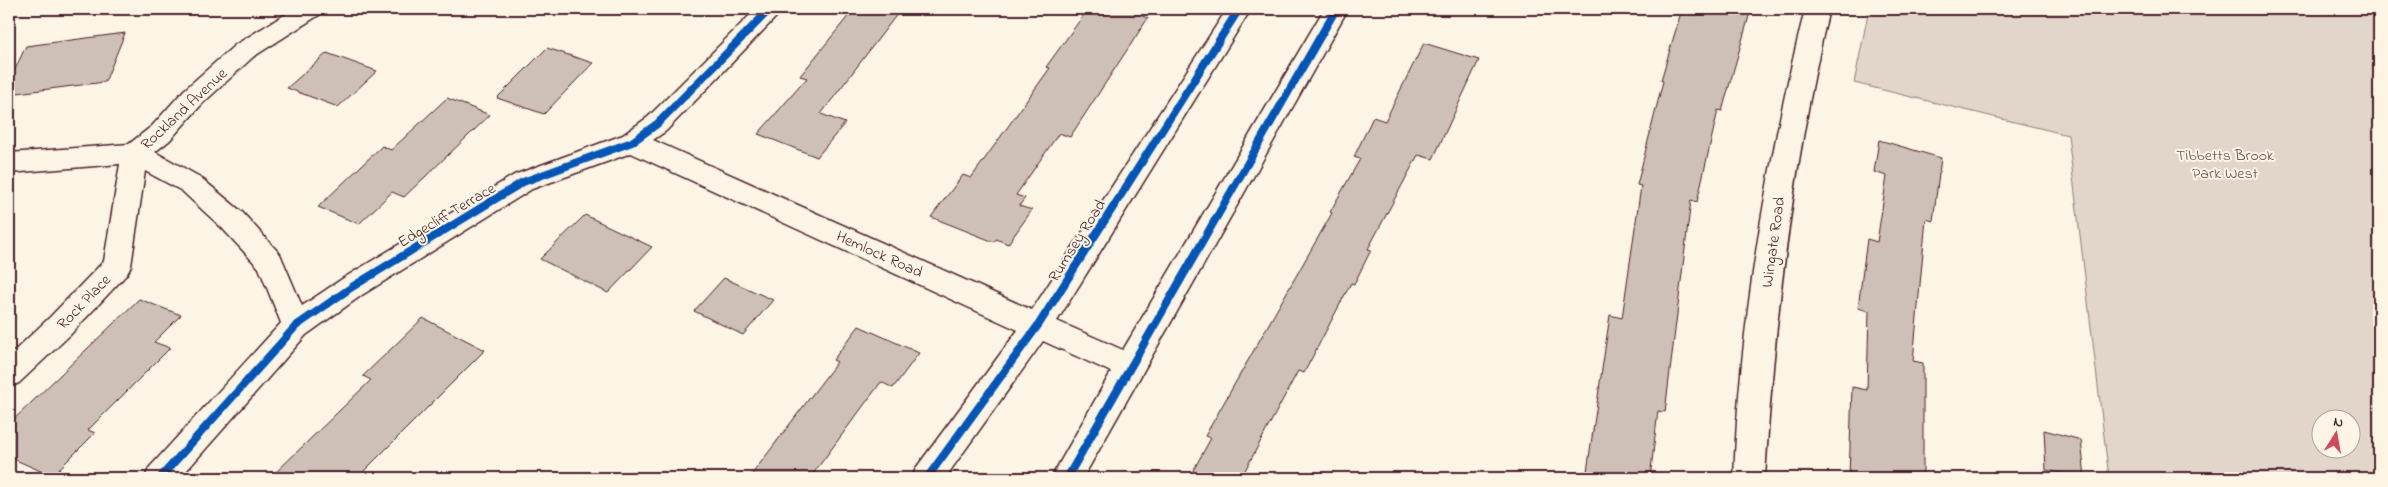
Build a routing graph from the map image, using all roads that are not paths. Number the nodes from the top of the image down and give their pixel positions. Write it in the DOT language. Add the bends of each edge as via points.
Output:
graph roads {
  1 [pos="311,9"];
  2 [pos="770,9"];
  3 [pos="1239,9"];
  4 [pos="1336,9"];
  5 [pos="1816,9"];
  6 [pos="632,142"];
  7 [pos="135,153"];
  8 [pos="9,163"];
  9 [pos="1039,324"];
  10 [pos="296,326"];
  11 [pos="1128,366"];
  12 [pos="9,374"];
  13 [pos="160,478"];
  14 [pos="927,478"];
  15 [pos="1067,478"];
  16 [pos="1749,478"];
  1 -- 7 [label="street, Rockland Avenue" via="244,51 193,97 161,133"];
  2 -- 6 [label="street, Edgecliff Terrace" via="657,124"];
  3 -- 9 [label="street, Rumsey Road"];
  4 -- 11 [label="street"];
  5 -- 16 [label="street, Wingate Road" via="1801,69 1776,211 1757,357"];
  6 -- 9 [label="street, Hemlock Road"];
  6 -- 10 [label="street, Edgecliff Terrace" via="523,182 352,286"];
  7 -- 8 [label="street, Rockland Avenue"];
  7 -- 10 [label="street" via="191,184 232,220 270,262"];
  7 -- 12 [label="street, Rock Place" via="117,266"];
  9 -- 11 [label="street, Hemlock Road"];
  9 -- 14 [label="street, Rumsey Road"];
  10 -- 13 [label="street, Edgecliff Terrace"];
  11 -- 15 [label="street"];
}
